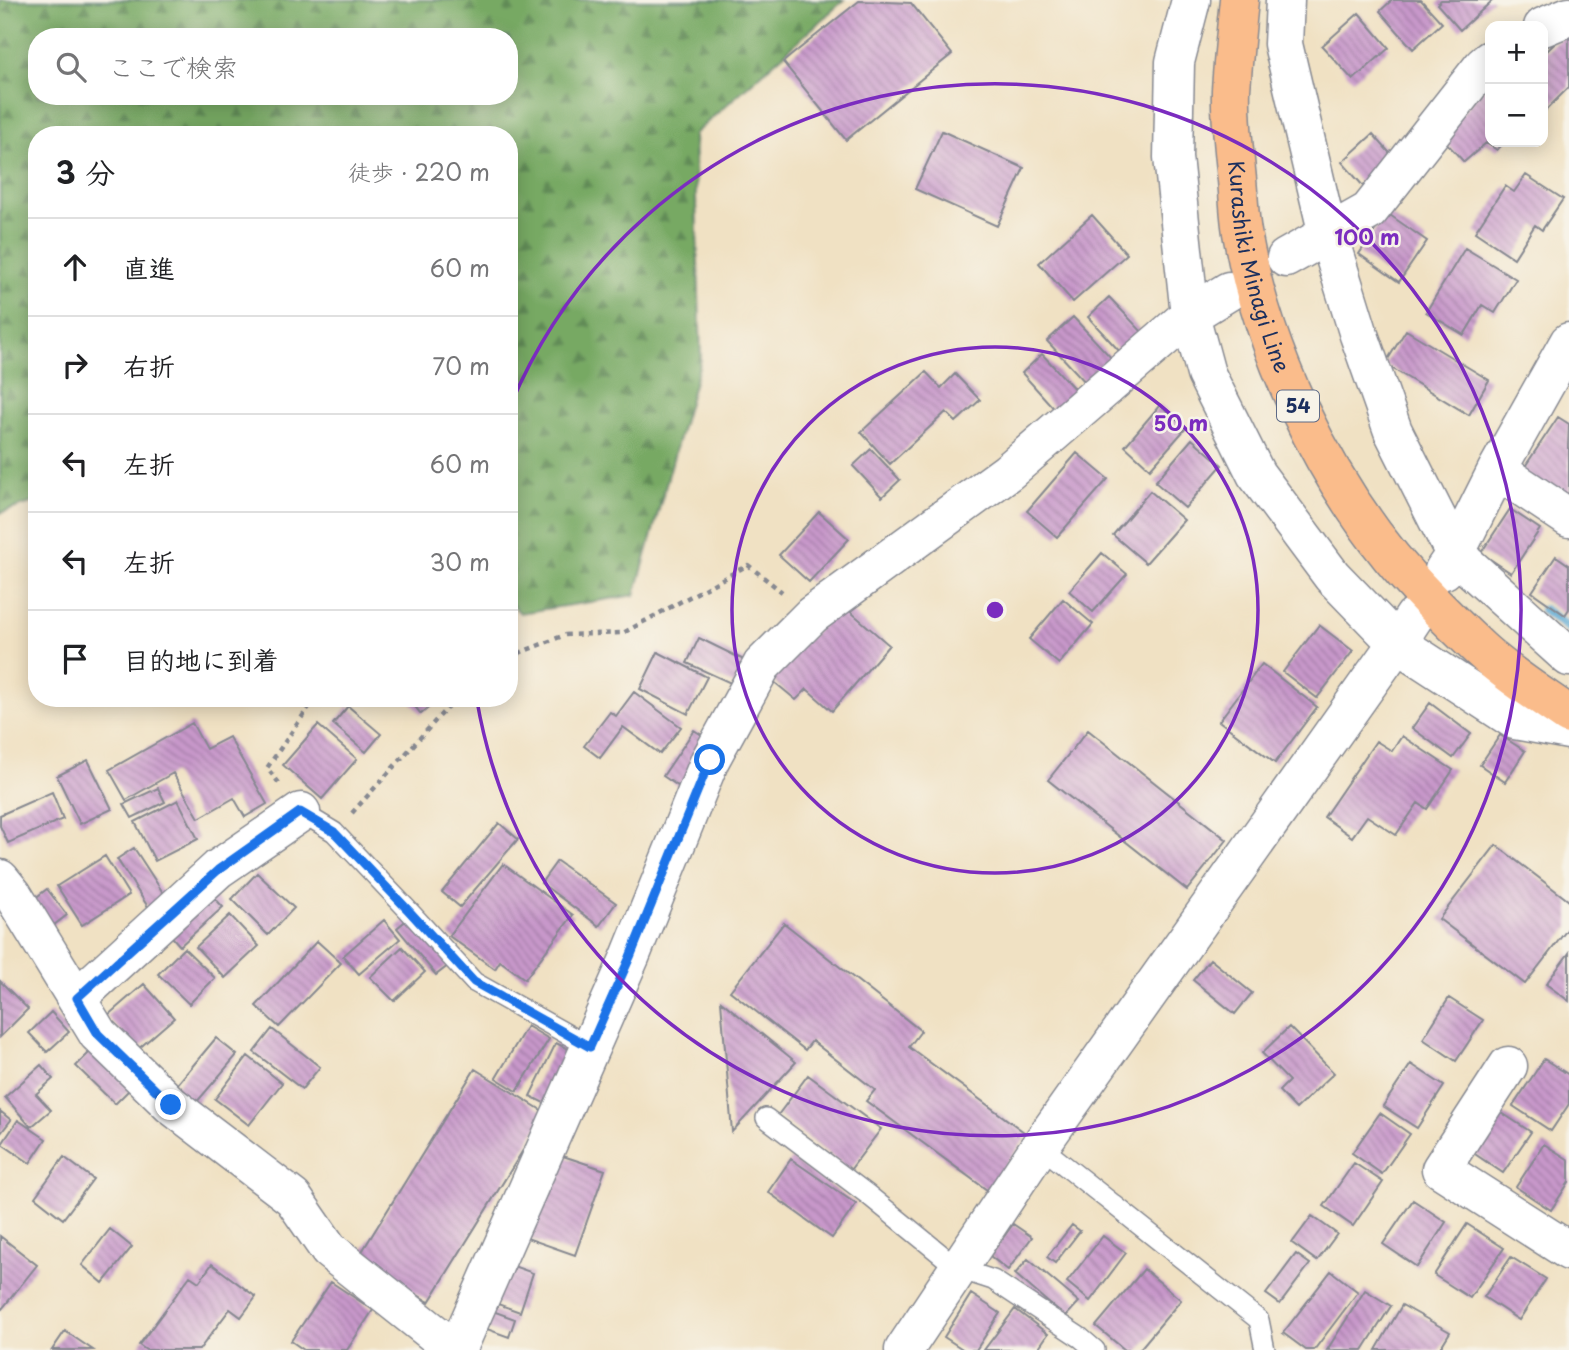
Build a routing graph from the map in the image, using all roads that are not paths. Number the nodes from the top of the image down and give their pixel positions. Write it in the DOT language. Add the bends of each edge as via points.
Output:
graph roads {
  1 [pos="1191,0"];
  2 [pos="1240,0"];
  3 [pos="1285,0"];
  4 [pos="1569,16"];
  5 [pos="1548,25"];
  6 [pos="1485,64"];
  7 [pos="1328,235"];
  8 [pos="1286,258"];
  9 [pos="1229,290"];
  10 [pos="1190,315"];
  11 [pos="1569,342"];
  12 [pos="1557,390"];
  13 [pos="1497,470"];
  14 [pos="1569,518"];
  15 [pos="1450,562"];
  16 [pos="1406,630"];
  17 [pos="1569,657"];
  18 [pos="1569,715"];
  19 [pos="1569,730"];
  20 [pos="300,812"];
  21 [pos="0,879"];
  22 [pos="77,998"];
  23 [pos="590,1047"];
  24 [pos="1508,1066"];
  25 [pos="766,1118"];
  26 [pos="1040,1146"];
  27 [pos="1569,1251"];
  28 [pos="959,1269"];
  29 [pos="456,1350"];
  30 [pos="904,1350"];
  31 [pos="1096,1350"];
  32 [pos="1265,1350"];
  1 -- 10 [label="street" via="1175,62 1173,157"];
  2 -- 18 [label="main road, Kurashiki Minagi Line / 54" via="1231,91 1243,237 1270,336 1299,408 1351,501 1391,557 1482,651"];
  3 -- 7 [label="street" via="1283,44"];
  4 -- 5 [label="street"];
  6 -- 7 [label="street" via="1368,211"];
  7 -- 8 [label="street"];
  7 -- 15 [label="street" via="1393,431"];
  9 -- 10 [label="street"];
  10 -- 16 [label="street" via="1206,374 1256,474 1332,576"];
  10 -- 23 [label="street" via="1008,472 812,615 762,665 710,760"];
  11 -- 12 [label="street"];
  12 -- 13 [label="street"];
  13 -- 14 [label="street"];
  13 -- 15 [label="street"];
  15 -- 17 [label="street"];
  16 -- 19 [label="street" via="1515,720"];
  16 -- 26 [label="street"];
  20 -- 22 [label="street" via="218,870"];
  20 -- 23 [label="lane" via="334,832 474,982"];
  21 -- 22 [label="street"];
  22 -- 29 [label="street" via="98,1034 171,1105 293,1198 329,1250"];
  23 -- 29 [label="street"];
  24 -- 27 [label="street" via="1441,1169"];
  25 -- 28 [label="lane"];
  26 -- 28 [label="street"];
  26 -- 32 [label="lane" via="1259,1320"];
  28 -- 30 [label="street"];
  28 -- 31 [label="lane" via="993,1279"];
}
